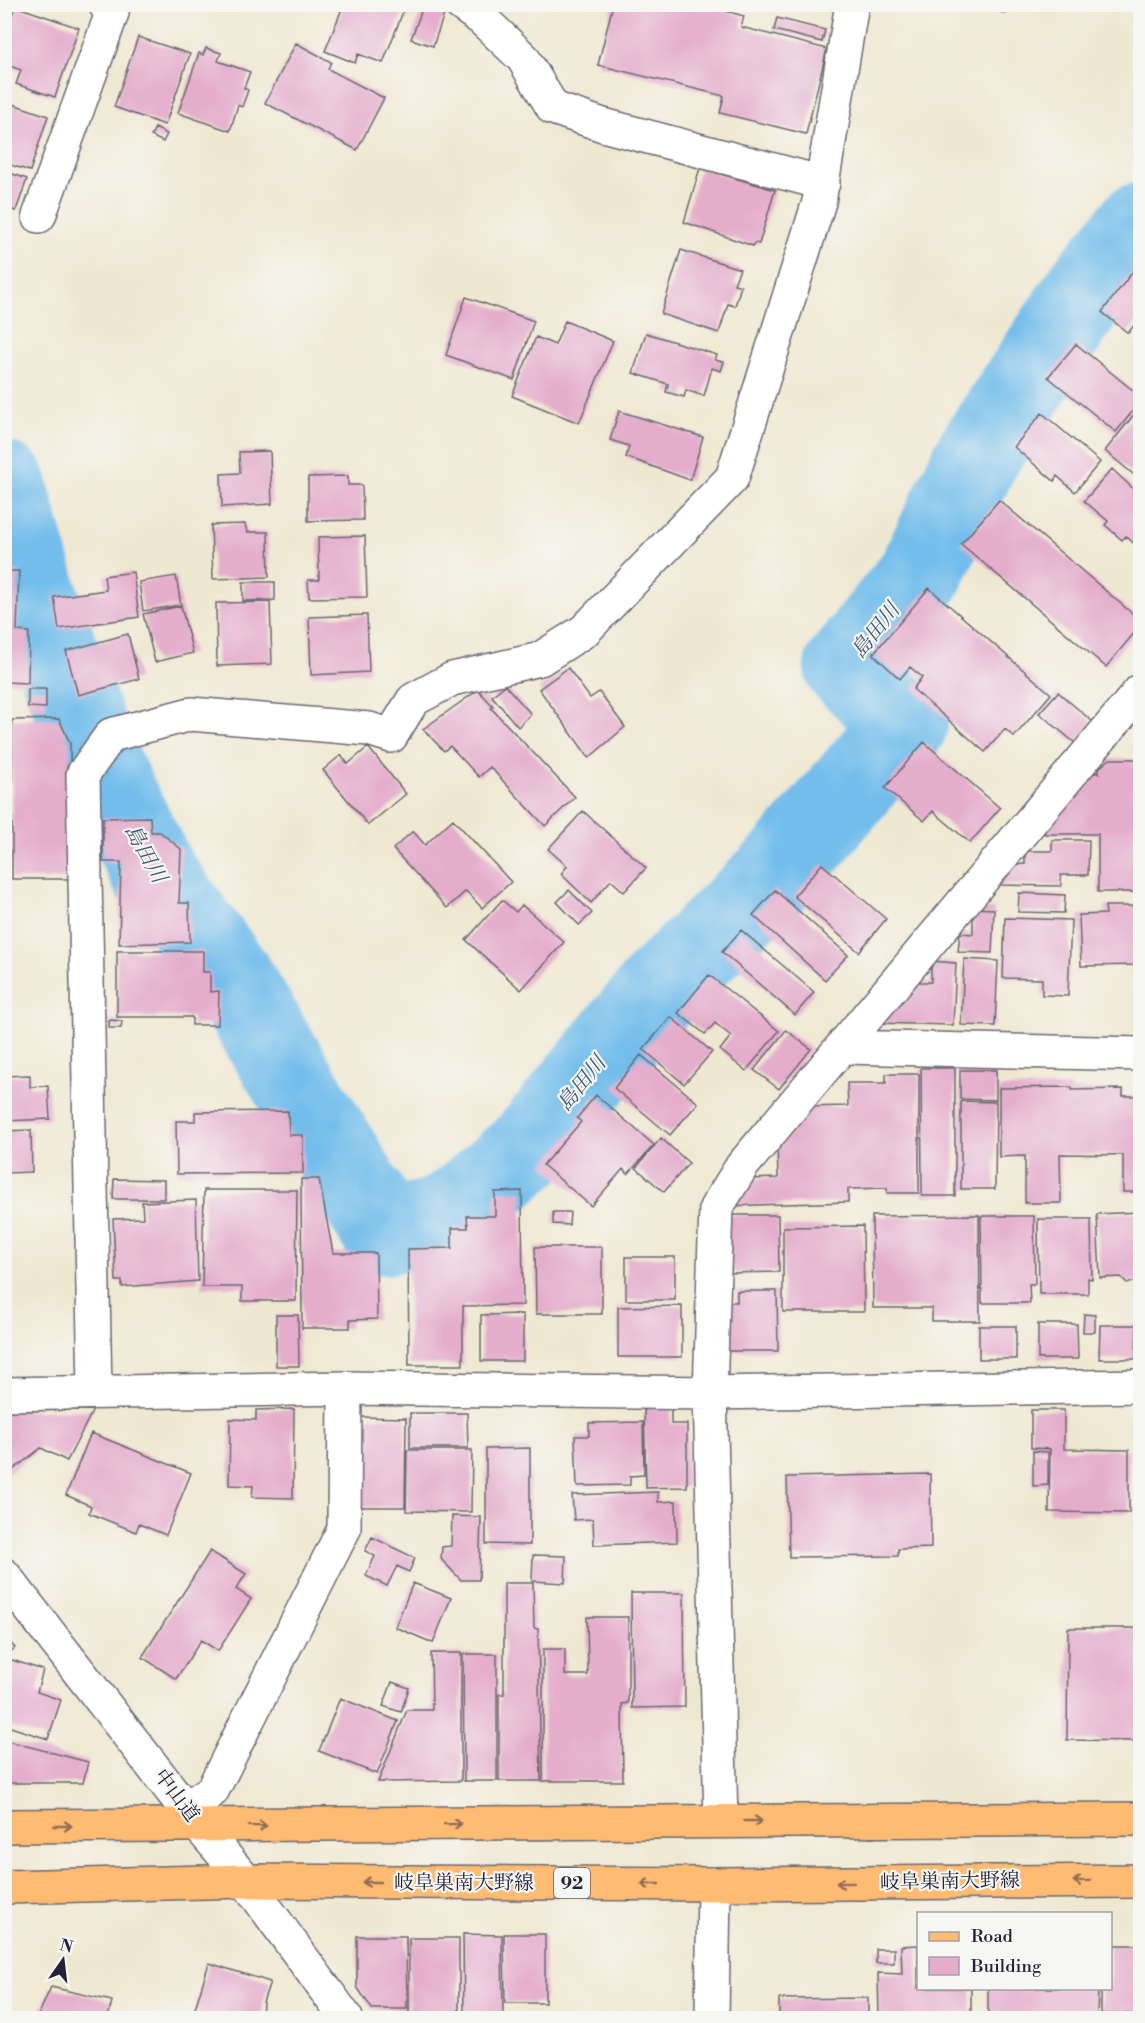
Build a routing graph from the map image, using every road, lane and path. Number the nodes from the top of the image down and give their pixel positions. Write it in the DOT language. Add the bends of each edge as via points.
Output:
graph roads {
  1 [pos="105,4"];
  2 [pos="461,4"];
  3 [pos="852,4"];
  4 [pos="823,183"];
  5 [pos="39,216"];
  6 [pos="1140,691"];
  7 [pos="1107,729"];
  8 [pos="1140,730"];
  9 [pos="843,1047"];
  10 [pos="1140,1054"];
  11 [pos="1140,1386"];
  12 [pos="345,1388"];
  13 [pos="95,1392"];
  14 [pos="710,1393"];
  15 [pos="4,1394"];
  16 [pos="4,1575"];
  17 [pos="192,1817"];
  18 [pos="1140,1819"];
  19 [pos="721,1821"];
  20 [pos="4,1826"];
  21 [pos="246,1881"];
  22 [pos="1140,1881"];
  23 [pos="714,1884"];
  24 [pos="4,1887"];
  25 [pos="346,2019"];
  26 [pos="712,2019"];
  1 -- 5 [label="street" via="112,13"];
  2 -- 4 [label="street" via="523,58 553,108"];
  3 -- 4 [label="street"];
  4 -- 13 [label="street" via="732,478 584,631 540,659 452,679 413,700 391,736 369,729 191,714 111,735 83,774"];
  6 -- 7 [label="street"];
  7 -- 8 [label="street"];
  7 -- 9 [label="street"];
  9 -- 10 [label="street"];
  9 -- 14 [label="street" via="742,1166 716,1208"];
  11 -- 14 [label="street"];
  12 -- 13 [label="street"];
  12 -- 14 [label="street"];
  12 -- 17 [label="street" via="344,1529 212,1791"];
  13 -- 15 [label="street"];
  14 -- 19 [label="street"];
  16 -- 17 [label="street, 中山道"];
  17 -- 19 [label="main road, one-way"];
  20 -- 17 [label="main road, one-way"];
  17 -- 21 [label="street, 中山道"];
  19 -- 18 [label="main road, one-way"];
  23 -- 21 [label="main road, 岐阜巣南大野線 / 92, one-way"];
  21 -- 24 [label="main road, 岐阜巣南大野線 / 92"];
  21 -- 25 [label="street, 中山道"];
  22 -- 23 [label="main road, 岐阜巣南大野線 / 92, one-way"];
  23 -- 26 [label="street"];
}
